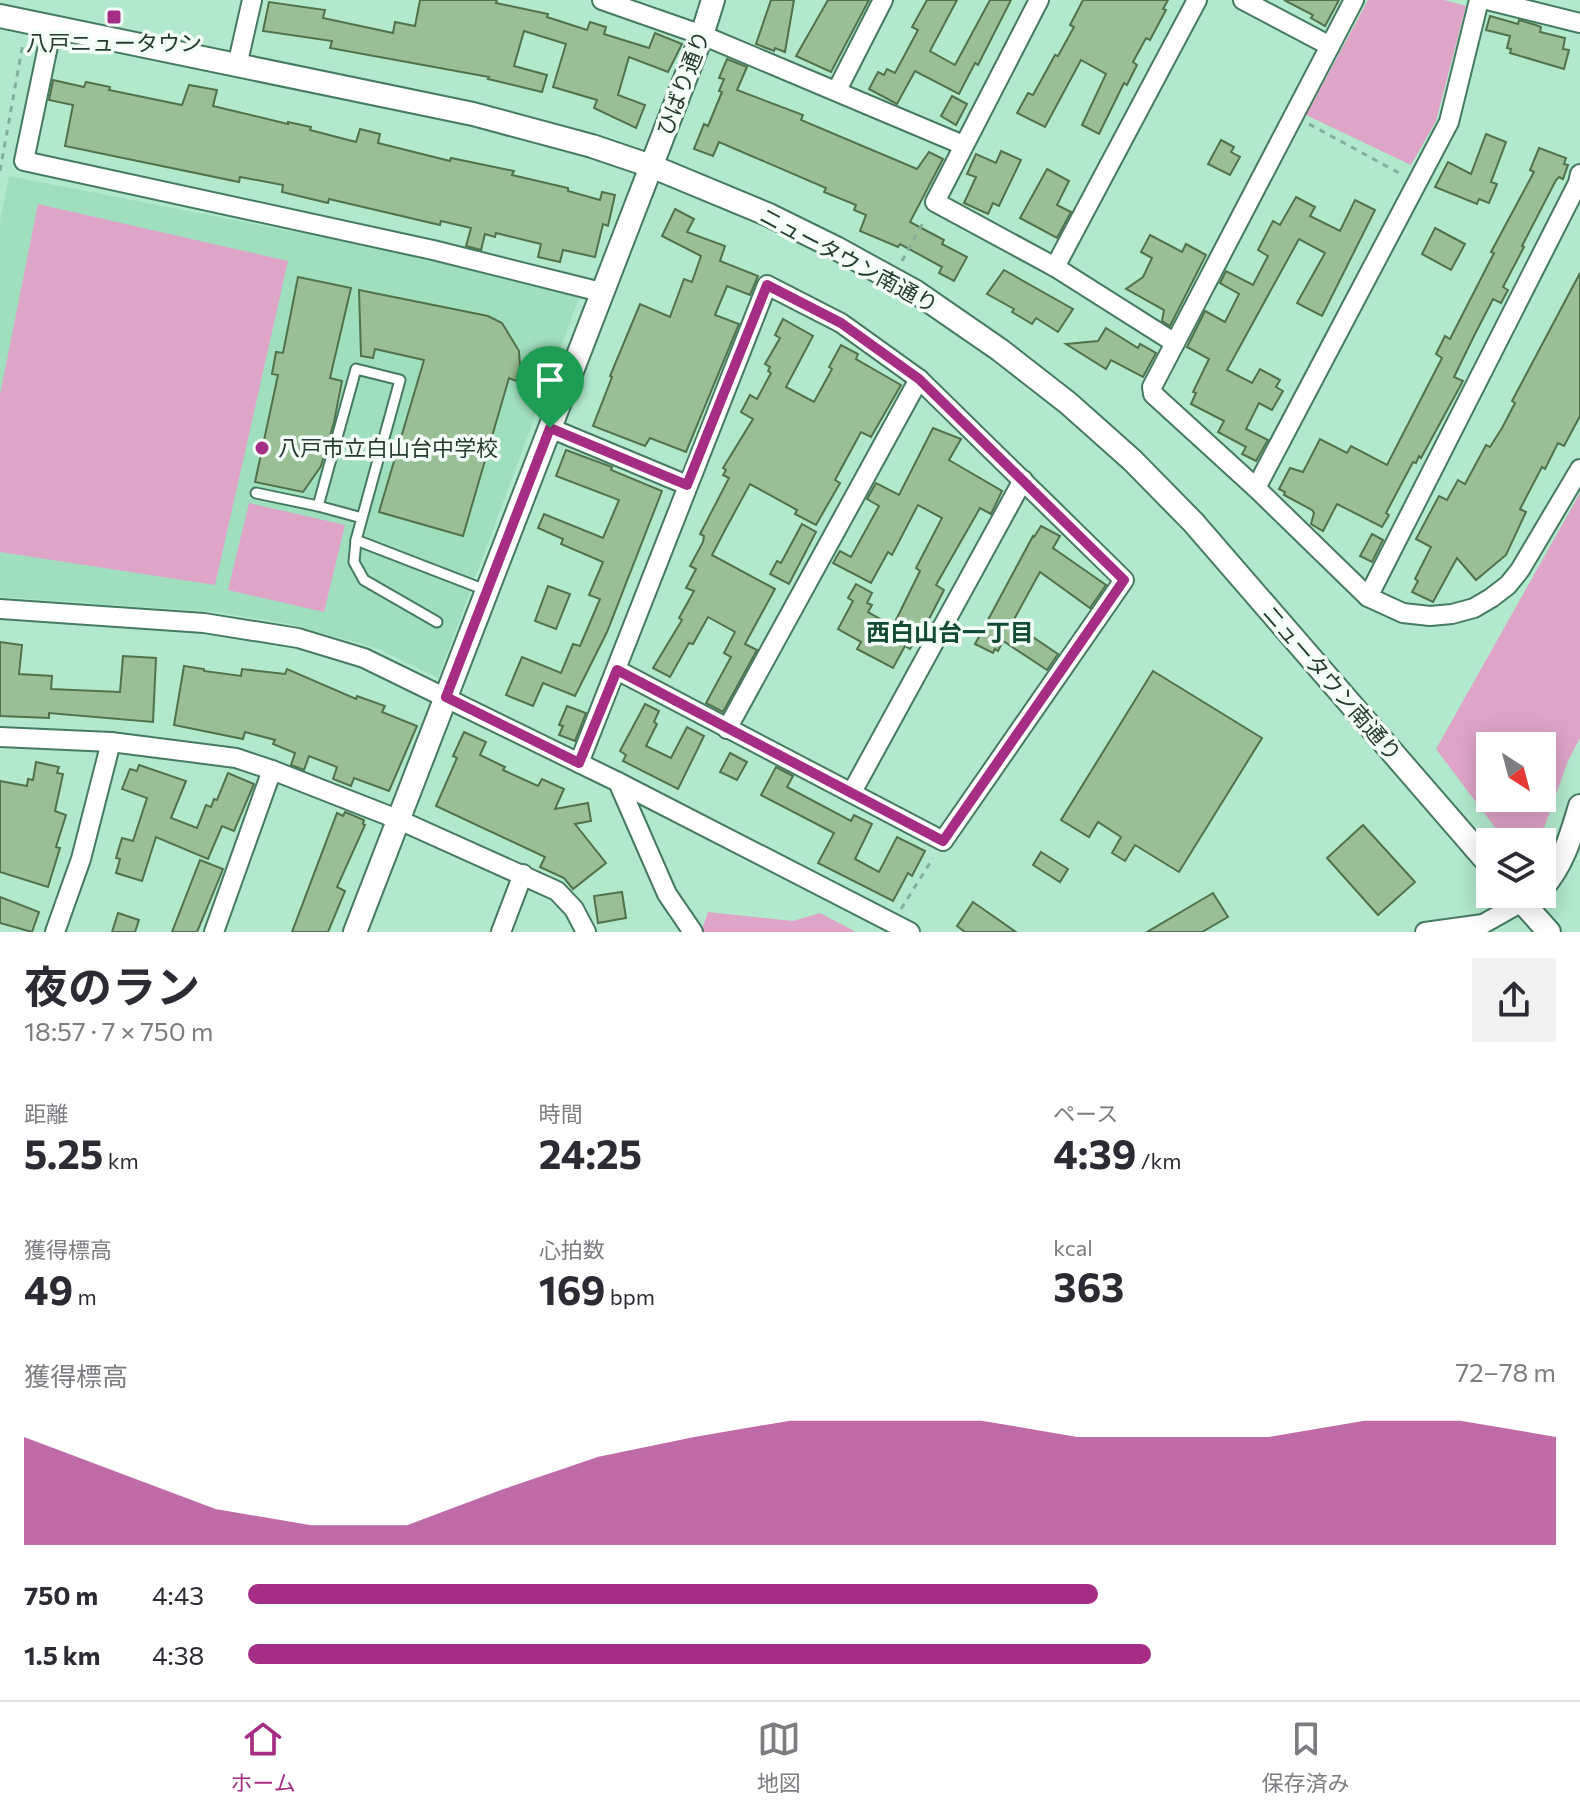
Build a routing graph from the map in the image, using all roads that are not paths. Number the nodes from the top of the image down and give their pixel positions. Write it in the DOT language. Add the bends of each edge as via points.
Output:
graph roads {
  1 [pos="252,0"];
  2 [pos="602,0"];
  3 [pos="713,0"];
  4 [pos="883,0"];
  5 [pos="1039,0"];
  6 [pos="1197,0"];
  7 [pos="1243,0"];
  8 [pos="1354,0"];
  9 [pos="1479,0"];
  10 [pos="1487,0"];
  11 [pos="0,16"];
  12 [pos="1580,23"];
  13 [pos="52,27"];
  14 [pos="702,35"];
  15 [pos="1330,46"];
  16 [pos="237,66"];
  17 [pos="837,90"];
  18 [pos="963,145"];
  19 [pos="651,166"];
  20 [pos="1580,174"];
  21 [pos="1055,267"];
  22 [pos="601,292"];
  23 [pos="1175,343"];
  24 [pos="919,379"];
  25 [pos="550,428"];
  26 [pos="1580,469"];
  27 [pos="1023,480"];
  28 [pos="687,485"];
  29 [pos="1256,488"];
  30 [pos="256,493"];
  31 [pos="318,506"];
  32 [pos="362,518"];
  33 [pos="356,540"];
  34 [pos="488,591"];
  35 [pos="1368,597"];
  36 [pos="0,609"];
  37 [pos="437,622"];
  38 [pos="617,670"];
  39 [pos="446,697"];
  40 [pos="727,729"];
  41 [pos="0,737"];
  42 [pos="111,742"];
  43 [pos="579,763"];
  44 [pos="272,770"];
  45 [pos="618,782"];
  46 [pos="852,792"];
  47 [pos="1580,806"];
  48 [pos="397,819"];
  49 [pos="1476,849"];
  50 [pos="1556,870"];
  51 [pos="523,874"];
  52 [pos="1507,908"];
  53 [pos="1531,908"];
  54 [pos="55,932"];
  55 [pos="214,932"];
  56 [pos="355,932"];
  57 [pos="501,932"];
  58 [pos="586,932"];
  59 [pos="693,932"];
  60 [pos="910,932"];
  61 [pos="1425,932"];
  62 [pos="1549,932"];
  1 -- 16 [label="street"];
  2 -- 14 [label="street"];
  3 -- 14 [label="street, ひばり通り"];
  4 -- 17 [label="street"];
  5 -- 18 [label="street"];
  6 -- 21 [label="street"];
  7 -- 15 [label="street"];
  8 -- 15 [label="street"];
  9 -- 29 [label="street" via="1449,122"];
  10 -- 12 [label="street"];
  11 -- 13 [label="street, ニュータウン南通り"];
  13 -- 16 [label="street, ニュータウン南通り"];
  13 -- 22 [label="street" via="24,161"];
  14 -- 17 [label="street"];
  14 -- 19 [label="street, ひばり通り"];
  15 -- 23 [label="street"];
  16 -- 19 [label="street, ニュータウン南通り" via="473,114"];
  17 -- 18 [label="street"];
  18 -- 21 [label="street" via="935,202"];
  19 -- 22 [label="street, ひばり通り"];
  19 -- 49 [label="street, ニュータウン南通り" via="769,215 916,292 1068,403 1193,522"];
  20 -- 35 [label="street"];
  21 -- 23 [label="street"];
  22 -- 25 [label="street, ひばり通り"];
  23 -- 29 [label="street" via="1153,394"];
  24 -- 27 [label="street"];
  24 -- 28 [label="street" via="841,323 767,285"];
  24 -- 40 [label="street"];
  25 -- 28 [label="street"];
  25 -- 34 [label="street, ひばり通り"];
  26 -- 35 [label="street" via="1520,570 1491,598 1474,608 1430,616 1403,613"];
  27 -- 46 [label="street"];
  27 -- 46 [label="street" via="1124,580 943,841"];
  28 -- 38 [label="street"];
  29 -- 35 [label="street"];
  30 -- 31 [label="lane"];
  31 -- 32 [label="lane"];
  31 -- 32 [label="lane" via="356,369 400,380"];
  32 -- 33 [label="lane"];
  33 -- 34 [label="lane"];
  33 -- 37 [label="lane" via="354,562 364,580"];
  34 -- 39 [label="street, ひばり通り"];
  36 -- 39 [label="street" via="204,623 298,638 364,658"];
  38 -- 40 [label="street"];
  38 -- 43 [label="street"];
  39 -- 43 [label="street"];
  39 -- 48 [label="street, ひばり通り"];
  40 -- 46 [label="street"];
  41 -- 42 [label="street"];
  42 -- 44 [label="street" via="236,758"];
  42 -- 54 [label="street" via="81,859"];
  43 -- 45 [label="street"];
  44 -- 48 [label="street"];
  44 -- 55 [label="street"];
  45 -- 59 [label="street" via="667,894"];
  45 -- 60 [label="street"];
  47 -- 50 [label="street"];
  48 -- 51 [label="street"];
  48 -- 56 [label="street, ひばり通り"];
  51 -- 57 [label="street"];
  51 -- 58 [label="street" via="557,891"];
  52 -- 61 [label="street" via="1483,924"];
  53 -- 62 [label="street"];
}
